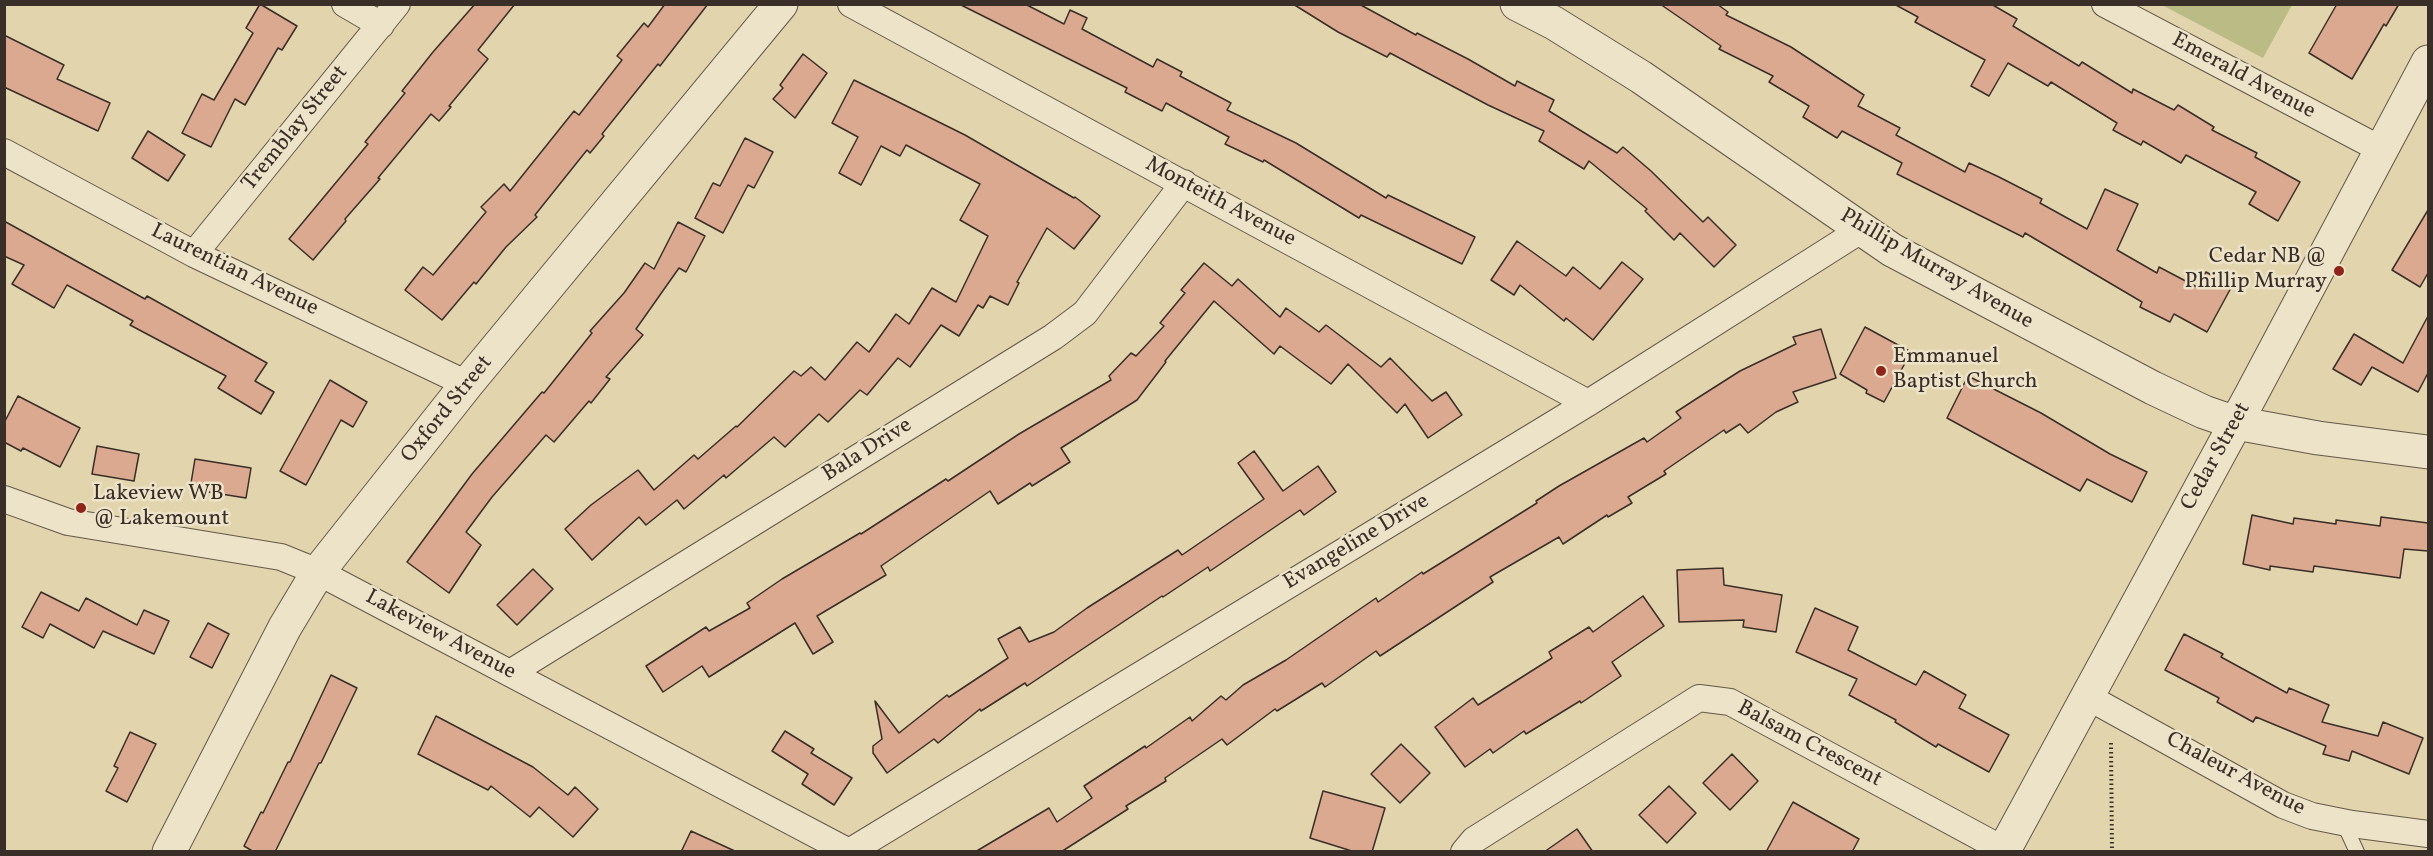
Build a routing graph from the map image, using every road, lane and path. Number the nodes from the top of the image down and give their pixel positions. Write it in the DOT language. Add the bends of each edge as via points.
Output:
graph roads {
  1 [pos="345,4"];
  2 [pos="397,4"];
  3 [pos="782,4"];
  4 [pos="851,4"];
  5 [pos="1518,4"];
  6 [pos="2105,4"];
  7 [pos="1559,14"];
  8 [pos="381,25"];
  9 [pos="2428,62"];
  10 [pos="2382,150"];
  11 [pos="4,152"];
  12 [pos="1184,183"];
  13 [pos="1861,230"];
  14 [pos="194,254"];
  15 [pos="467,384"];
  16 [pos="1588,403"];
  17 [pos="2236,423"];
  18 [pos="2428,452"];
  19 [pos="6,503"];
  20 [pos="318,572"];
  21 [pos="510,673"];
  22 [pos="2086,696"];
  23 [pos="2111,743"];
  24 [pos="2343,822"];
  25 [pos="2428,834"];
  26 [pos="2003,851"];
  27 [pos="169,852"];
  28 [pos="849,852"];
  29 [pos="1464,852"];
  30 [pos="2112,852"];
  31 [pos="2357,852"];
  1 -- 8 [label="street"];
  2 -- 8 [label="street, Tremblay Street"];
  3 -- 15 [label="street, Oxford Street"];
  4 -- 12 [label="street, Monteith Avenue"];
  5 -- 7 [label="street, Phillip Murray Avenue"];
  6 -- 10 [label="street, Emerald Avenue"];
  7 -- 13 [label="street, Phillip Murray Avenue" via="1641,77"];
  8 -- 14 [label="street, Tremblay Street"];
  9 -- 10 [label="street, Cedar Street"];
  10 -- 17 [label="street, Cedar Street"];
  11 -- 14 [label="street, Laurentian Avenue"];
  12 -- 16 [label="street, Monteith Avenue"];
  12 -- 21 [label="street, Bala Drive" via="1085,313 1053,337"];
  13 -- 16 [label="street, Evangeline Drive"];
  13 -- 17 [label="street, Phillip Murray Avenue" via="1950,282 2153,388"];
  14 -- 15 [label="street, Laurentian Avenue"];
  15 -- 20 [label="street, Oxford Street"];
  16 -- 28 [label="street, Evangeline Drive"];
  17 -- 18 [label="street, Phillip Murray Avenue"];
  17 -- 22 [label="street, Cedar Street"];
  19 -- 20 [label="street, Lakeview Avenue" via="68,522 281,557"];
  20 -- 21 [label="street, Lakeview Avenue"];
  20 -- 27 [label="street, Oxford Street" via="285,627"];
  21 -- 28 [label="street, Lakeview Avenue"];
  22 -- 24 [label="street, Chaleur Avenue" via="2283,806"];
  22 -- 26 [label="street, Cedar Street"];
  23 -- 30 [label="path"];
  24 -- 25 [label="street, Chaleur Avenue"];
  24 -- 31 [label="lane"];
  26 -- 29 [label="street, Balsam Crescent" via="1730,702 1700,698 1474,840"];
}
